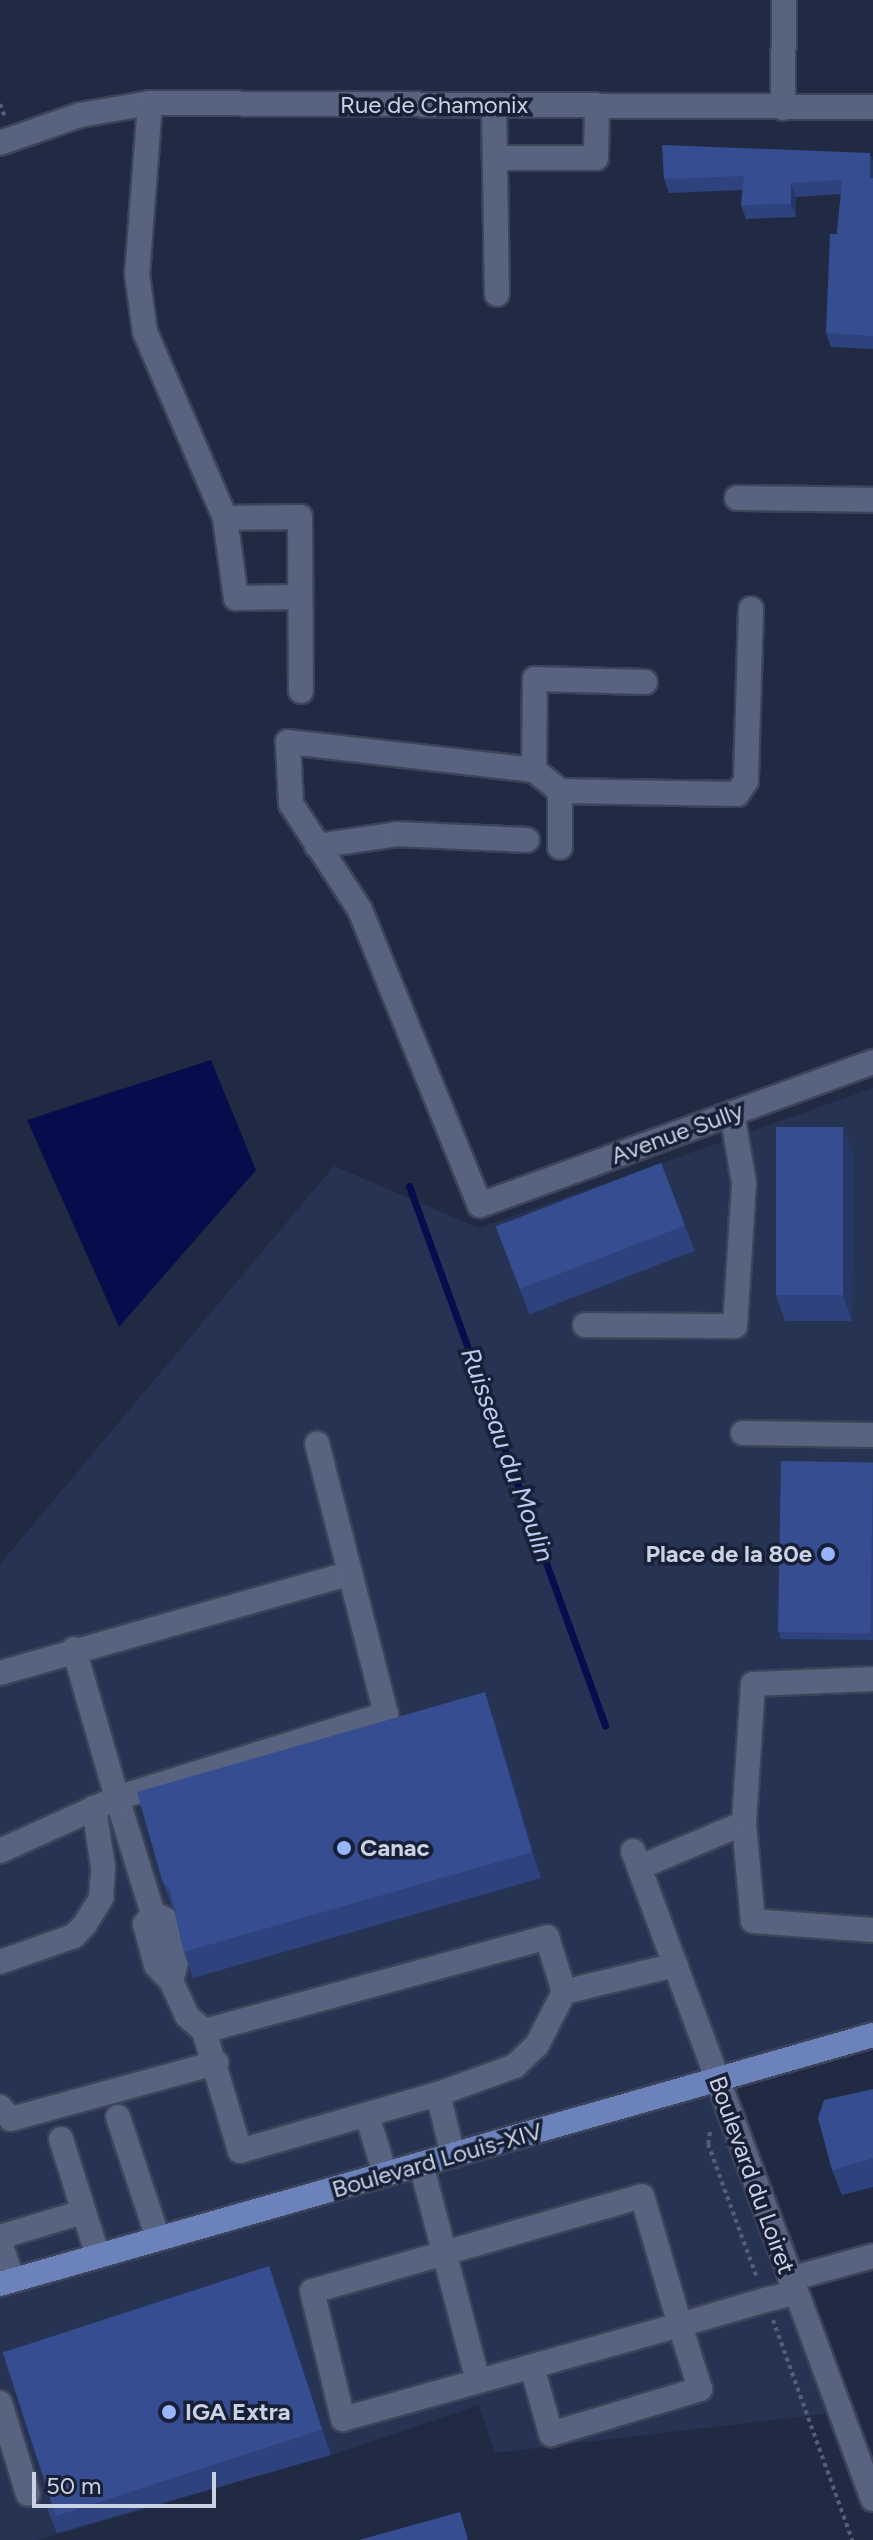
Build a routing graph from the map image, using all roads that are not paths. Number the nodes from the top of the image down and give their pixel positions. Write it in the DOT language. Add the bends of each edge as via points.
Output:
graph roads {
  1 [pos="784,0"];
  2 [pos="150,103"];
  3 [pos="494,106"];
  4 [pos="597,107"];
  5 [pos="873,107"];
  6 [pos="783,108"];
  7 [pos="0,143"];
  8 [pos="495,158"];
  9 [pos="497,294"];
  10 [pos="737,498"];
  11 [pos="873,500"];
  12 [pos="225,518"];
  13 [pos="299,597"];
  14 [pos="751,609"];
  15 [pos="645,682"];
  16 [pos="301,691"];
  17 [pos="534,770"];
  18 [pos="560,791"];
  19 [pos="527,840"];
  20 [pos="317,846"];
  21 [pos="560,847"];
  22 [pos="873,1062"];
  23 [pos="732,1113"];
  24 [pos="585,1325"];
  25 [pos="743,1433"];
  26 [pos="873,1435"];
  27 [pos="317,1444"];
  28 [pos="350,1573"];
  29 [pos="74,1649"];
  30 [pos="0,1673"];
  31 [pos="873,1679"];
  32 [pos="117,1798"];
  33 [pos="94,1808"];
  34 [pos="744,1823"];
  35 [pos="0,1851"];
  36 [pos="873,1930"];
  37 [pos="0,1962"];
  38 [pos="676,1965"];
  39 [pos="564,1992"];
  40 [pos="204,2031"];
  41 [pos="873,2035"];
  42 [pos="216,2063"];
  43 [pos="716,2082"];
  44 [pos="438,2094"];
  45 [pos="0,2107"];
  46 [pos="367,2115"];
  47 [pos="118,2117"];
  48 [pos="61,2139"];
  49 [pos="453,2155"];
  50 [pos="421,2164"];
  51 [pos="385,2174"];
  52 [pos="83,2212"];
  53 [pos="158,2239"];
  54 [pos="0,2240"];
  55 [pos="445,2252"];
  56 [pos="98,2256"];
  57 [pos="873,2256"];
  58 [pos="6,2282"];
  59 [pos="793,2286"];
  60 [pos="680,2325"];
  61 [pos="532,2367"];
  62 [pos="478,2381"];
  63 [pos="1,2407"];
  64 [pos="28,2494"];
  65 [pos="873,2499"];
  1 -- 6 [label="street"];
  2 -- 3 [label="street, Rue de Chamonix"];
  2 -- 7 [label="street, Rue de Chamonix" via="80,115"];
  2 -- 12 [label="street" via="137,274 145,332"];
  3 -- 4 [label="street, Rue de Chamonix"];
  3 -- 8 [label="street"];
  4 -- 6 [label="street, Rue de Chamonix"];
  4 -- 8 [label="street" via="596,158"];
  5 -- 6 [label="street, Rue de Chamonix"];
  8 -- 9 [label="street"];
  10 -- 11 [label="street"];
  12 -- 13 [label="street" via="236,598"];
  12 -- 13 [label="street" via="300,517"];
  13 -- 16 [label="street"];
  14 -- 18 [label="street" via="746,781 737,794"];
  15 -- 17 [label="street" via="535,679"];
  17 -- 18 [label="street"];
  17 -- 20 [label="street" via="288,742 291,804"];
  18 -- 21 [label="street"];
  19 -- 20 [label="street" via="397,834"];
  20 -- 23 [label="street, Avenue Sully" via="360,910 480,1205"];
  22 -- 23 [label="street, Avenue Sully"];
  23 -- 24 [label="street" via="744,1183 735,1326"];
  25 -- 26 [label="street"];
  27 -- 28 [label="street"];
  28 -- 29 [label="street"];
  28 -- 32 [label="street" via="386,1714"];
  29 -- 30 [label="street"];
  29 -- 32 [label="street"];
  31 -- 34 [label="street" via="753,1684"];
  32 -- 33 [label="street"];
  32 -- 40 [label="street" via="153,1914 145,1924 156,1965 171,1981 187,2016"];
  33 -- 35 [label="street"];
  33 -- 37 [label="street" via="103,1867 101,1898 85,1924 66,1940"];
  34 -- 36 [label="street" via="753,1921"];
  34 -- 38 [label="street, Boulevard du Loiret" via="637,1859"];
  38 -- 39 [label="street"];
  38 -- 43 [label="street, Boulevard du Loiret"];
  39 -- 40 [label="street" via="547,1937"];
  39 -- 44 [label="street" via="537,2045 515,2066"];
  40 -- 42 [label="street"];
  41 -- 43 [label="main road, Boulevard Louis-XIV"];
  42 -- 45 [label="street" via="11,2119"];
  42 -- 46 [label="street" via="240,2151"];
  43 -- 49 [label="main road, Boulevard Louis-XIV"];
  43 -- 59 [label="street, Boulevard du Loiret"];
  44 -- 46 [label="street"];
  44 -- 49 [label="street"];
  46 -- 51 [label="street"];
  47 -- 53 [label="street"];
  48 -- 52 [label="street"];
  49 -- 50 [label="main road, Boulevard Louis-XIV"];
  50 -- 51 [label="main road, Boulevard Louis-XIV"];
  50 -- 55 [label="street"];
  51 -- 53 [label="main road, Boulevard Louis-XIV"];
  52 -- 54 [label="street"];
  52 -- 56 [label="street"];
  53 -- 56 [label="main road, Boulevard Louis-XIV"];
  54 -- 58 [label="street"];
  55 -- 60 [label="street" via="642,2196"];
  55 -- 62 [label="street"];
  55 -- 62 [label="street" via="312,2291 343,2419"];
  56 -- 58 [label="main road, Boulevard Louis-XIV"];
  57 -- 59 [label="street"];
  59 -- 60 [label="street"];
  59 -- 65 [label="street, Boulevard du Loiret"];
  60 -- 61 [label="street"];
  60 -- 61 [label="street" via="700,2389 551,2434"];
  61 -- 62 [label="street"];
  63 -- 64 [label="street"];
}
